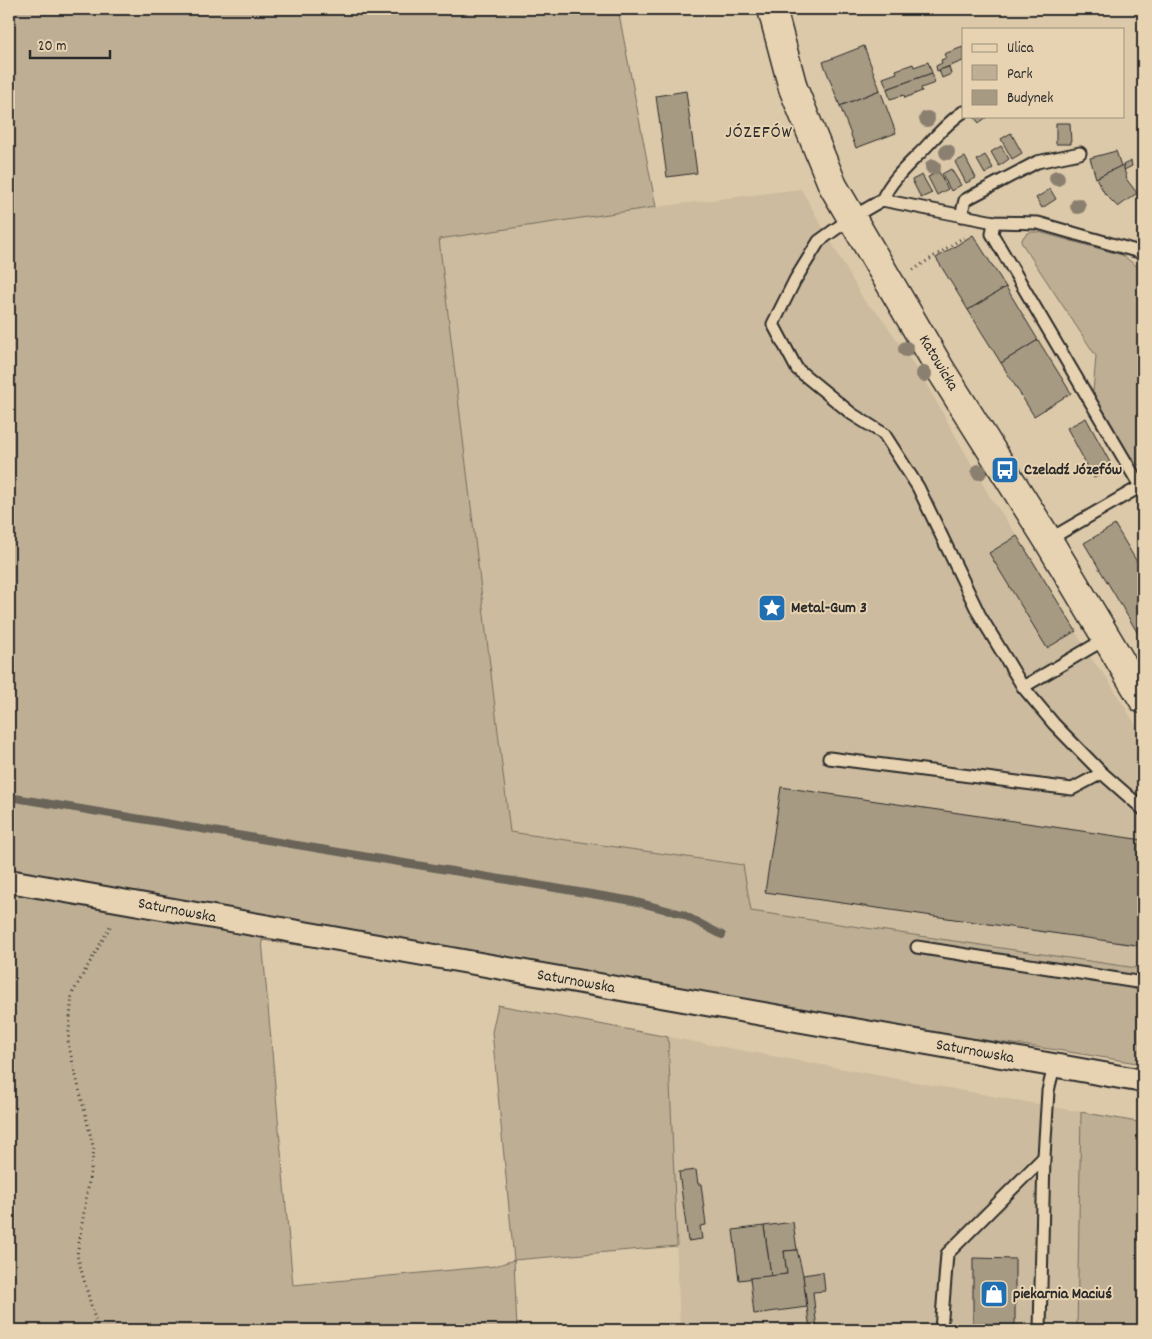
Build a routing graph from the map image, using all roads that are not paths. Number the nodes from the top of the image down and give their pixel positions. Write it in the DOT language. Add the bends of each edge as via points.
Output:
graph roads {
  1 [pos="772,9"];
  2 [pos="962,113"];
  3 [pos="1080,153"];
  4 [pos="882,200"];
  5 [pos="961,216"];
  6 [pos="851,218"];
  7 [pos="994,222"];
  8 [pos="1143,253"];
  9 [pos="1142,486"];
  10 [pos="1048,540"];
  11 [pos="1107,638"];
  12 [pos="1023,687"];
  13 [pos="1143,699"];
  14 [pos="829,758"];
  15 [pos="1102,774"];
  16 [pos="1143,809"];
  17 [pos="9,881"];
  18 [pos="917,947"];
  19 [pos="1143,983"];
  20 [pos="1054,1066"];
  21 [pos="1143,1081"];
  22 [pos="1044,1157"];
  23 [pos="941,1330"];
  24 [pos="1040,1330"];
  1 -- 6 [label="street, Katowicka" via="793,88 833,186"];
  2 -- 4 [label="lane" via="899,174"];
  3 -- 5 [label="lane" via="1037,162 965,200"];
  4 -- 5 [label="lane"];
  4 -- 6 [label="lane"];
  5 -- 7 [label="lane"];
  6 -- 10 [label="street, Katowicka" via="942,372"];
  6 -- 12 [label="lane" via="819,241 773,324 797,369 852,414 884,434 918,487 978,614"];
  7 -- 8 [label="lane" via="1038,223"];
  7 -- 9 [label="lane" via="992,234"];
  9 -- 10 [label="lane"];
  10 -- 11 [label="street, Katowicka"];
  11 -- 12 [label="lane"];
  11 -- 13 [label="street, Katowicka"];
  12 -- 15 [label="lane"];
  14 -- 15 [label="lane" via="1072,789"];
  15 -- 16 [label="lane"];
  17 -- 20 [label="street, Saturnowska"];
  18 -- 19 [label="lane"];
  20 -- 21 [label="street, Saturnowska"];
  20 -- 22 [label="lane" via="1048,1091"];
  22 -- 23 [label="lane" via="947,1254"];
  22 -- 24 [label="lane"];
}
